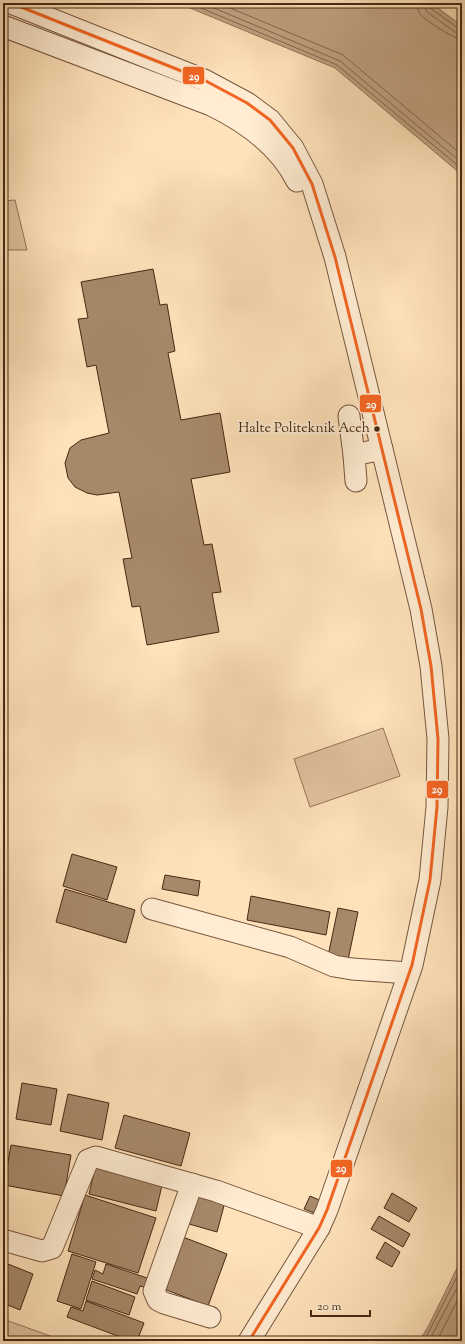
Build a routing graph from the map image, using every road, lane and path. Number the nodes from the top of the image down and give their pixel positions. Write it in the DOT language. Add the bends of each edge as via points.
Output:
graph roads {
  1 [pos="11,3"];
  2 [pos="3,26"];
  3 [pos="335,257"];
  4 [pos="349,416"];
  5 [pos="382,449"];
  6 [pos="354,455"];
  7 [pos="356,481"];
  8 [pos="152,909"];
  9 [pos="409,973"];
  10 [pos="192,1184"];
  11 [pos="319,1228"];
  12 [pos="3,1240"];
  13 [pos="210,1317"];
  14 [pos="250,1341"];
  1 -- 3 [label="street" via="204,80 248,103 270,120 293,148 312,184"];
  2 -- 3 [label="street" via="211,105 248,126 270,144 295,176"];
  3 -- 5 [label="street"];
  4 -- 6 [label="street"];
  5 -- 6 [label="street"];
  5 -- 9 [label="street" via="421,609 431,666 438,739 437,807 430,880"];
  6 -- 7 [label="street"];
  8 -- 9 [label="street" via="290,947 334,966"];
  9 -- 11 [label="street"];
  10 -- 11 [label="street"];
  10 -- 12 [label="street" via="100,1158 91,1158 52,1248 42,1251"];
  10 -- 13 [label="street" via="154,1291 158,1300 164,1303"];
  11 -- 14 [label="street"];
}
